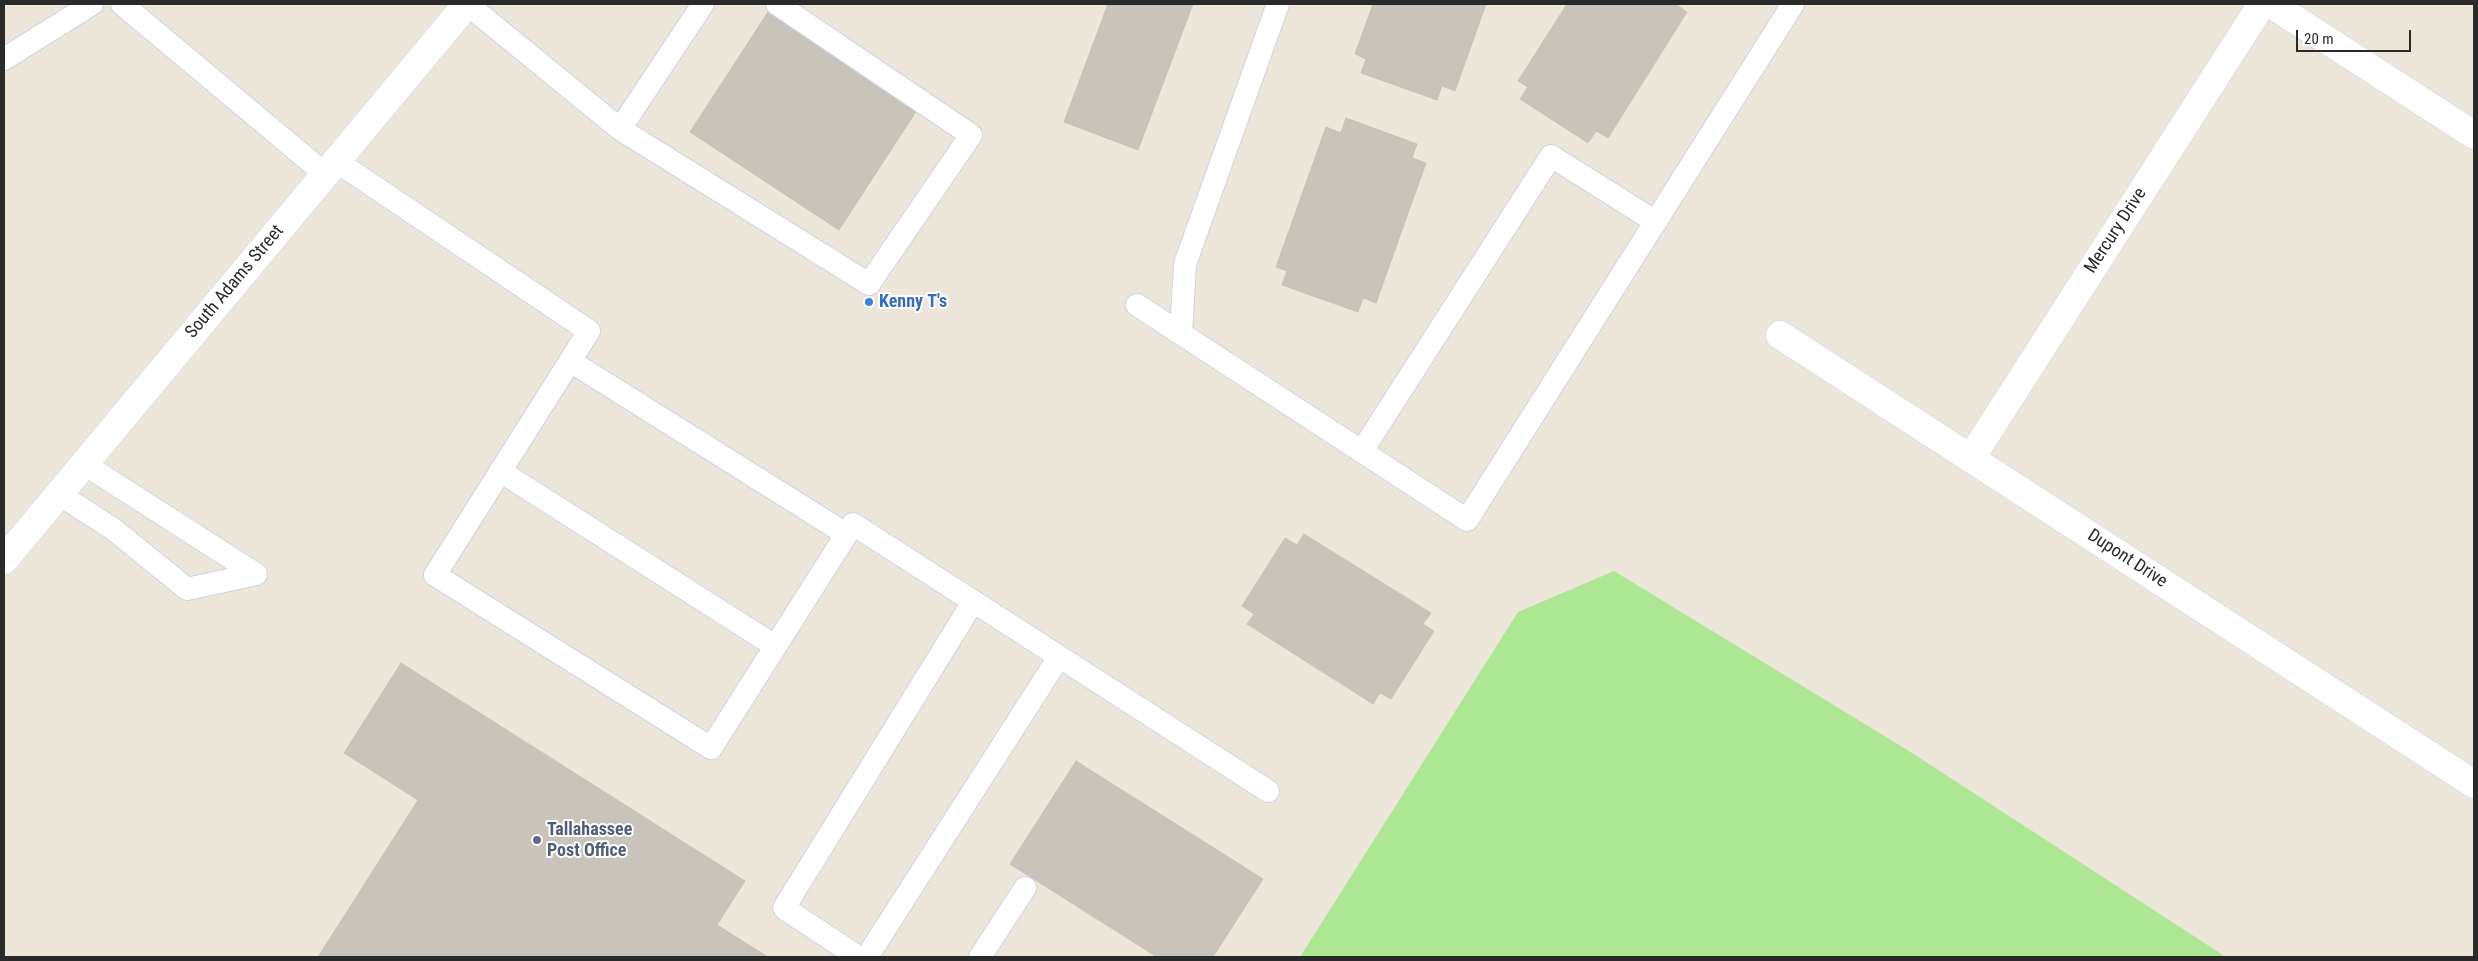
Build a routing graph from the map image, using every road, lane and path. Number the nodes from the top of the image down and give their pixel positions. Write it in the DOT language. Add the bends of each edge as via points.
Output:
graph roads {
  1 [pos="92,4"];
  2 [pos="122,4"];
  3 [pos="467,4"];
  4 [pos="703,4"];
  5 [pos="777,4"];
  6 [pos="1278,4"];
  7 [pos="1793,4"];
  8 [pos="2262,4"];
  9 [pos="2272,4"];
  10 [pos="4,59"];
  11 [pos="620,129"];
  12 [pos="2474,134"];
  13 [pos="331,167"];
  14 [pos="1656,222"];
  15 [pos="1137,305"];
  16 [pos="1181,333"];
  17 [pos="1780,335"];
  18 [pos="570,361"];
  19 [pos="1362,451"];
  20 [pos="1971,458"];
  21 [pos="84,464"];
  22 [pos="500,471"];
  23 [pos="59,494"];
  24 [pos="850,529"];
  25 [pos="4,560"];
  26 [pos="973,602"];
  27 [pos="776,646"];
  28 [pos="1059,657"];
  29 [pos="2474,784"];
  30 [pos="1268,791"];
  31 [pos="1026,888"];
  32 [pos="858,957"];
  33 [pos="867,957"];
  34 [pos="980,957"];
  1 -- 10 [label="lane"];
  2 -- 13 [label="lane"];
  3 -- 11 [label="lane"];
  3 -- 13 [label="street, South Adams Street"];
  4 -- 11 [label="lane"];
  5 -- 11 [label="lane" via="971,135 869,284"];
  6 -- 16 [label="lane" via="1186,264"];
  7 -- 14 [label="lane"];
  8 -- 20 [label="street, Mercury Drive"];
  9 -- 12 [label="street"];
  13 -- 18 [label="lane" via="589,331"];
  13 -- 21 [label="street, South Adams Street"];
  14 -- 19 [label="lane" via="1551,156"];
  14 -- 19 [label="lane" via="1468,520"];
  15 -- 16 [label="lane"];
  16 -- 19 [label="lane"];
  17 -- 20 [label="street, Dupont Drive"];
  18 -- 22 [label="lane"];
  18 -- 24 [label="lane"];
  20 -- 29 [label="street, Dupont Drive"];
  21 -- 23 [label="street, South Adams Street"];
  21 -- 23 [label="lane" via="256,574 187,589 113,529"];
  22 -- 27 [label="lane"];
  22 -- 27 [label="lane" via="435,575 711,748"];
  23 -- 25 [label="street, South Adams Street"];
  24 -- 26 [label="lane"];
  24 -- 27 [label="lane"];
  26 -- 28 [label="lane"];
  26 -- 32 [label="lane" via="784,908"];
  28 -- 30 [label="lane"];
  28 -- 33 [label="lane"];
  31 -- 34 [label="lane"];
}
